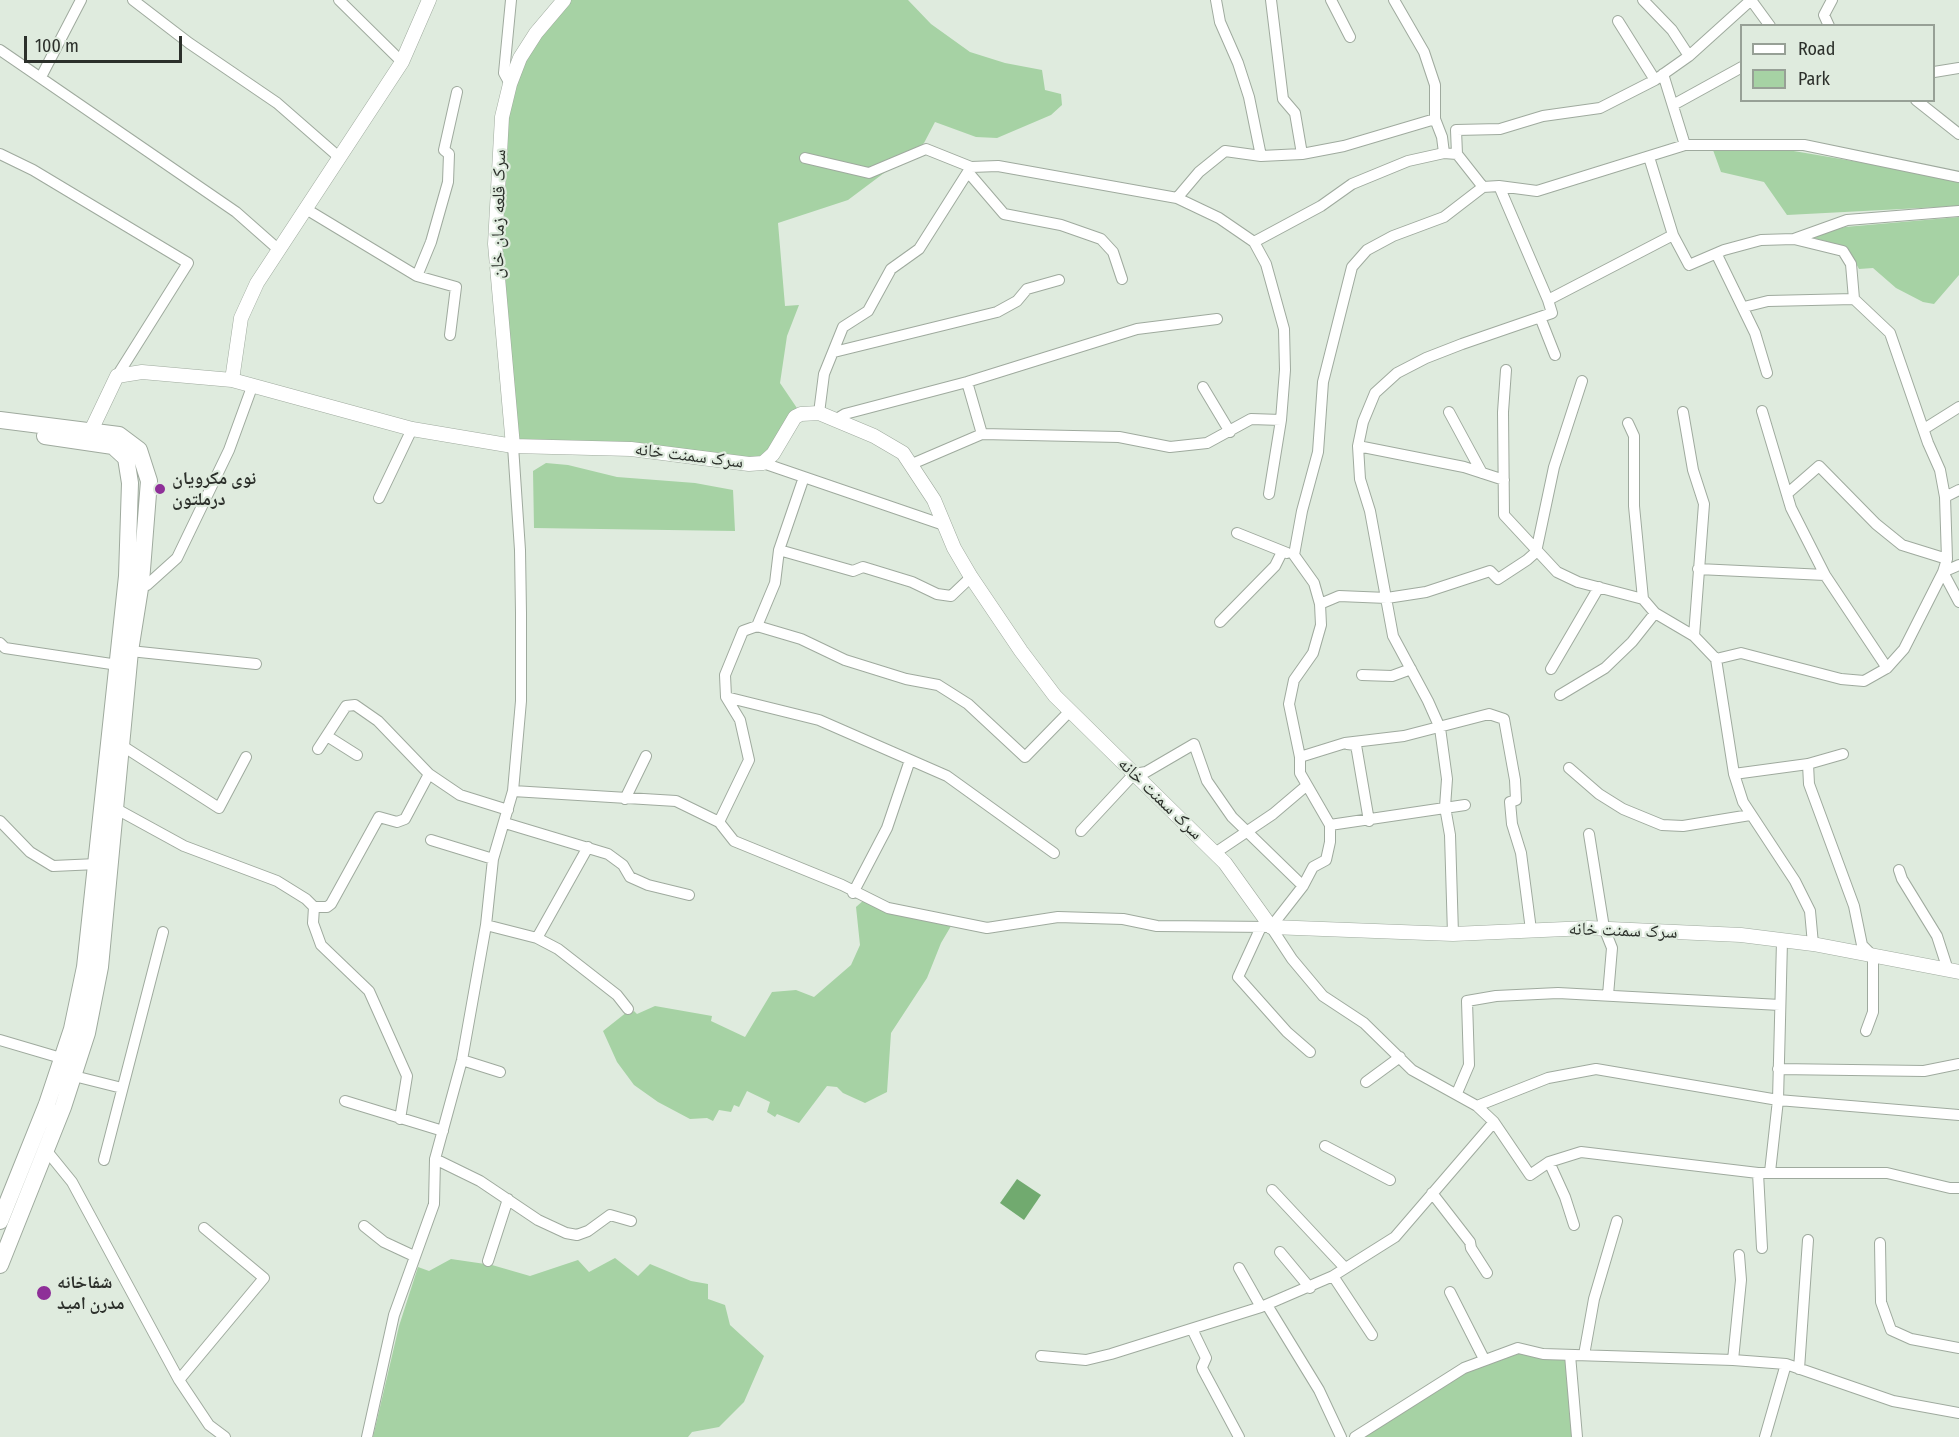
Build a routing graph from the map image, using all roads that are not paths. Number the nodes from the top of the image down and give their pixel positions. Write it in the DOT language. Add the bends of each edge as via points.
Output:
graph roads {
  1 [pos="81,0"];
  2 [pos="133,0"];
  3 [pos="339,0"];
  4 [pos="429,0"];
  5 [pos="512,0"];
  6 [pos="564,0"];
  7 [pos="1215,0"];
  8 [pos="1271,0"];
  9 [pos="1332,0"];
  10 [pos="1394,0"];
  11 [pos="1643,0"];
  12 [pos="1751,0"];
  13 [pos="1832,0"];
  14 [pos="1618,21"];
  15 [pos="1769,24"];
  16 [pos="1829,24"];
  17 [pos="1350,37"];
  18 [pos="0,50"];
  19 [pos="1689,56"];
  20 [pos="402,62"];
  21 [pos="1740,68"];
  22 [pos="1959,68"];
  23 [pos="1935,72"];
  24 [pos="41,77"];
  25 [pos="1659,77"];
  26 [pos="510,84"];
  27 [pos="457,92"];
  28 [pos="1919,102"];
  29 [pos="1673,105"];
  30 [pos="1435,119"];
  31 [pos="1959,134"];
  32 [pos="1684,145"];
  33 [pos="1444,153"];
  34 [pos="0,154"];
  35 [pos="1302,154"];
  36 [pos="1457,154"];
  37 [pos="1262,156"];
  38 [pos="1649,157"];
  39 [pos="340,158"];
  40 [pos="806,158"];
  41 [pos="970,169"];
  42 [pos="1959,177"];
  43 [pos="1498,186"];
  44 [pos="1483,187"];
  45 [pos="1177,198"];
  46 [pos="306,209"];
  47 [pos="1959,211"];
  48 [pos="1673,235"];
  49 [pos="1794,239"];
  50 [pos="1254,242"];
  51 [pos="279,250"];
  52 [pos="1717,255"];
  53 [pos="417,276"];
  54 [pos="1122,279"];
  55 [pos="1059,280"];
  56 [pos="1854,299"];
  57 [pos="1548,300"];
  58 [pos="1744,308"];
  59 [pos="1540,317"];
  60 [pos="1217,320"];
  61 [pos="450,335"];
  62 [pos="834,352"];
  63 [pos="1555,355"];
  64 [pos="1506,370"];
  65 [pos="1767,373"];
  66 [pos="117,376"];
  67 [pos="232,380"];
  68 [pos="1582,381"];
  69 [pos="968,382"];
  70 [pos="252,387"];
  71 [pos="1203,387"];
  72 [pos="1959,407"];
  73 [pos="1761,411"];
  74 [pos="1449,412"];
  75 [pos="1683,412"];
  76 [pos="819,413"];
  77 [pos="0,420"];
  78 [pos="835,420"];
  79 [pos="1281,420"];
  80 [pos="1628,423"];
  81 [pos="0,429"];
  82 [pos="412,429"];
  83 [pos="1924,429"];
  84 [pos="1230,432"];
  85 [pos="982,434"];
  86 [pos="88,435"];
  87 [pos="513,446"];
  88 [pos="1358,446"];
  89 [pos="763,463"];
  90 [pos="912,464"];
  91 [pos="1482,473"];
  92 [pos="804,477"];
  93 [pos="1504,480"];
  94 [pos="1959,490"];
  95 [pos="1788,493"];
  96 [pos="1269,494"];
  97 [pos="1945,497"];
  98 [pos="379,498"];
  99 [pos="944,525"];
  100 [pos="1237,532"];
  101 [pos="779,550"];
  102 [pos="1282,552"];
  103 [pos="1536,552"];
  104 [pos="1294,555"];
  105 [pos="1947,559"];
  106 [pos="1959,565"];
  107 [pos="1698,569"];
  108 [pos="1943,572"];
  109 [pos="1825,575"];
  110 [pos="971,577"];
  111 [pos="141,582"];
  112 [pos="1599,587"];
  113 [pos="1387,598"];
  114 [pos="1643,600"];
  115 [pos="1959,602"];
  116 [pos="1320,604"];
  117 [pos="1655,613"];
  118 [pos="1220,622"];
  119 [pos="757,626"];
  120 [pos="1694,636"];
  121 [pos="0,643"];
  122 [pos="130,651"];
  123 [pos="1716,659"];
  124 [pos="256,664"];
  125 [pos="118,665"];
  126 [pos="1887,668"];
  127 [pos="1411,669"];
  128 [pos="1551,669"];
  129 [pos="1362,675"];
  130 [pos="1560,695"];
  131 [pos="726,697"];
  132 [pos="1070,711"];
  133 [pos="1440,728"];
  134 [pos="327,736"];
  135 [pos="1345,743"];
  136 [pos="121,745"];
  137 [pos="318,749"];
  138 [pos="1843,754"];
  139 [pos="357,755"];
  140 [pos="646,756"];
  141 [pos="246,757"];
  142 [pos="1300,757"];
  143 [pos="910,760"];
  144 [pos="1808,764"];
  145 [pos="1569,768"];
  146 [pos="429,774"];
  147 [pos="1134,774"];
  148 [pos="1734,774"];
  149 [pos="1306,786"];
  150 [pos="513,791"];
  151 [pos="625,799"];
  152 [pos="1466,805"];
  153 [pos="109,806"];
  154 [pos="1445,807"];
  155 [pos="508,810"];
  156 [pos="1750,815"];
  157 [pos="0,821"];
  158 [pos="1369,821"];
  159 [pos="718,822"];
  160 [pos="506,823"];
  161 [pos="1330,825"];
  162 [pos="1247,830"];
  163 [pos="1081,831"];
  164 [pos="1589,834"];
  165 [pos="430,840"];
  166 [pos="588,847"];
  167 [pos="1053,853"];
  168 [pos="1215,853"];
  169 [pos="494,859"];
  170 [pos="97,864"];
  171 [pos="1899,870"];
  172 [pos="1303,886"];
  173 [pos="854,893"];
  174 [pos="689,896"];
  175 [pos="314,907"];
  176 [pos="486,925"];
  177 [pos="1266,927"];
  178 [pos="1604,928"];
  179 [pos="1532,930"];
  180 [pos="163,932"];
  181 [pos="1453,934"];
  182 [pos="537,938"];
  183 [pos="1782,941"];
  184 [pos="1813,944"];
  185 [pos="1873,956"];
  186 [pos="1954,971"];
  187 [pos="1608,995"];
  188 [pos="1780,1005"];
  189 [pos="628,1009"];
  190 [pos="1866,1031"];
  191 [pos="0,1040"];
  192 [pos="1310,1052"];
  193 [pos="1400,1057"];
  194 [pos="61,1058"];
  195 [pos="462,1059"];
  196 [pos="1959,1064"];
  197 [pos="1778,1069"];
  198 [pos="75,1071"];
  199 [pos="500,1072"];
  200 [pos="1366,1082"];
  201 [pos="122,1088"];
  202 [pos="1457,1093"];
  203 [pos="1778,1100"];
  204 [pos="345,1101"];
  205 [pos="1477,1106"];
  206 [pos="1959,1115"];
  207 [pos="400,1119"];
  208 [pos="1494,1122"];
  209 [pos="443,1131"];
  210 [pos="1325,1146"];
  211 [pos="46,1150"];
  212 [pos="104,1160"];
  213 [pos="435,1160"];
  214 [pos="1549,1162"];
  215 [pos="1770,1172"];
  216 [pos="1758,1173"];
  217 [pos="1390,1180"];
  218 [pos="1959,1188"];
  219 [pos="1272,1190"];
  220 [pos="1432,1193"];
  221 [pos="508,1199"];
  222 [pos="0,1221"];
  223 [pos="631,1221"];
  224 [pos="1617,1221"];
  225 [pos="1574,1225"];
  226 [pos="364,1226"];
  227 [pos="204,1228"];
  228 [pos="1808,1240"];
  229 [pos="1880,1243"];
  230 [pos="1762,1248"];
  231 [pos="1280,1252"];
  232 [pos="1739,1255"];
  233 [pos="414,1256"];
  234 [pos="488,1261"];
  235 [pos="0,1265"];
  236 [pos="1239,1268"];
  237 [pos="1345,1268"];
  238 [pos="1487,1273"];
  239 [pos="1333,1276"];
  240 [pos="1310,1288"];
  241 [pos="1450,1292"];
  242 [pos="1264,1306"];
  243 [pos="1192,1329"];
  244 [pos="1372,1335"];
  245 [pos="1959,1348"];
  246 [pos="1570,1355"];
  247 [pos="1041,1356"];
  248 [pos="1584,1356"];
  249 [pos="1484,1359"];
  250 [pos="1733,1360"];
  251 [pos="1786,1364"];
  252 [pos="1799,1369"];
  253 [pos="179,1380"];
  254 [pos="1959,1413"];
  255 [pos="225,1437"];
  256 [pos="367,1437"];
  257 [pos="1239,1437"];
  258 [pos="1341,1437"];
  259 [pos="1355,1437"];
  260 [pos="1577,1437"];
  261 [pos="1765,1437"];
  1 -- 24 [label="street"];
  2 -- 39 [label="street" via="277,103"];
  3 -- 20 [label="street"];
  4 -- 20 [label="street"];
  5 -- 26 [label="street" via="504,73"];
  6 -- 26 [label="street, سرک قلعه زمان خان" via="536,33"];
  7 -- 37 [label="street" via="1249,97"];
  8 -- 35 [label="street" via="1283,99 1294,112"];
  9 -- 17 [label="street"];
  10 -- 30 [label="street" via="1424,52 1435,85"];
  11 -- 19 [label="street" via="1672,30"];
  12 -- 15 [label="street"];
  12 -- 19 [label="street"];
  13 -- 16 [label="street" via="1824,15"];
  14 -- 25 [label="street"];
  18 -- 24 [label="street"];
  19 -- 25 [label="street"];
  20 -- 39 [label="street"];
  21 -- 29 [label="street"];
  22 -- 23 [label="street"];
  24 -- 51 [label="street" via="236,212"];
  25 -- 29 [label="street"];
  25 -- 36 [label="street" via="1600,108 1543,116 1500,129 1456,130"];
  26 -- 87 [label="street, سرک قلعه زمان خان" via="502,117 495,244"];
  27 -- 53 [label="street" via="444,150 449,154 448,182"];
  28 -- 31 [label="street"];
  29 -- 32 [label="street"];
  30 -- 33 [label="street"];
  30 -- 35 [label="street"];
  32 -- 38 [label="street"];
  32 -- 42 [label="street" via="1804,144"];
  33 -- 36 [label="street"];
  33 -- 50 [label="street" via="1408,160 1352,184 1321,206"];
  34 -- 66 [label="street" via="188,263"];
  35 -- 37 [label="street"];
  36 -- 44 [label="street"];
  37 -- 45 [label="street" via="1225,151 1199,172"];
  38 -- 43 [label="street" via="1537,191"];
  38 -- 48 [label="street"];
  39 -- 46 [label="street"];
  40 -- 41 [label="street" via="869,173 926,149"];
  41 -- 45 [label="street" via="998,166"];
  41 -- 54 [label="street" via="1004,213 1061,225 1101,239 1113,252"];
  41 -- 62 [label="street" via="919,249 891,269 868,311 843,327"];
  43 -- 44 [label="street"];
  43 -- 57 [label="street"];
  44 -- 104 [label="street" via="1444,217 1367,250 1352,267 1323,382 1318,453"];
  45 -- 50 [label="street" via="1219,218"];
  46 -- 51 [label="street"];
  46 -- 53 [label="street"];
  47 -- 49 [label="street" via="1847,220"];
  48 -- 52 [label="street" via="1689,265"];
  48 -- 57 [label="street"];
  49 -- 52 [label="street" via="1761,240"];
  49 -- 56 [label="street" via="1842,251 1851,264"];
  50 -- 79 [label="street" via="1266,264 1284,329"];
  51 -- 67 [label="street" via="257,283 241,318"];
  52 -- 58 [label="street"];
  53 -- 61 [label="street" via="456,287"];
  55 -- 62 [label="street" via="1027,289 1017,301 997,312"];
  56 -- 58 [label="street" via="1768,301"];
  56 -- 83 [label="street" via="1890,333"];
  57 -- 59 [label="street" via="1552,314"];
  58 -- 65 [label="street"];
  59 -- 63 [label="street"];
  59 -- 88 [label="street" via="1426,358 1398,373 1375,393"];
  60 -- 69 [label="street" via="1137,329"];
  62 -- 76 [label="street" via="824,374"];
  64 -- 93 [label="street"];
  66 -- 67 [label="street, سرک سمنت خانه" via="150,373"];
  66 -- 86 [label="street"];
  67 -- 70 [label="street, سرک سمنت خانه"];
  68 -- 103 [label="street" via="1559,450"];
  69 -- 78 [label="street" via="845,414"];
  69 -- 85 [label="street"];
  70 -- 82 [label="street, سرک سمنت خانه"];
  70 -- 111 [label="street" via="229,450 177,558 147,585"];
  71 -- 84 [label="street"];
  72 -- 83 [label="street"];
  73 -- 95 [label="street"];
  74 -- 91 [label="street"];
  75 -- 107 [label="street" via="1704,504"];
  76 -- 78 [label="street, سرک سمنت خانه"];
  76 -- 89 [label="street, سرک سمنت خانه" via="795,417 773,454"];
  77 -- 86 [label="main road"];
  78 -- 90 [label="street, سرک سمنت خانه" via="874,436 903,453"];
  79 -- 84 [label="street" via="1251,419"];
  79 -- 96 [label="street"];
  80 -- 114 [label="street" via="1634,436 1634,506"];
  81 -- 86 [label="main road"];
  82 -- 87 [label="street, سرک سمنت خانه"];
  82 -- 98 [label="street"];
  83 -- 97 [label="street" via="1940,470"];
  84 -- 85 [label="street" via="1207,443 1170,447 1119,437"];
  85 -- 90 [label="street"];
  86 -- 111 [label="main road" via="119,435 139,450 146,464 149,481"];
  86 -- 125 [label="main road" via="113,446 126,458 130,483 127,576"];
  87 -- 89 [label="street, سرک سمنت خانه" via="631,449"];
  87 -- 150 [label="street" via="521,612"];
  88 -- 91 [label="street"];
  88 -- 113 [label="street" via="1360,479"];
  89 -- 92 [label="street"];
  90 -- 99 [label="street, سرک سمنت خانه"];
  91 -- 93 [label="street"];
  92 -- 99 [label="street"];
  92 -- 101 [label="street"];
  93 -- 103 [label="street" via="1504,515"];
  94 -- 97 [label="street"];
  95 -- 105 [label="street" via="1819,466 1902,545"];
  95 -- 109 [label="street" via="1791,507"];
  97 -- 105 [label="street"];
  99 -- 110 [label="street, سرک سمنت خانه"];
  100 -- 102 [label="street"];
  101 -- 110 [label="street" via="853,571 863,567 951,596"];
  101 -- 119 [label="street" via="775,583"];
  102 -- 104 [label="street"];
  102 -- 118 [label="street" via="1275,566"];
  103 -- 112 [label="street" via="1557,572"];
  103 -- 113 [label="street" via="1498,579 1490,571 1426,592"];
  104 -- 116 [label="street" via="1314,583"];
  105 -- 108 [label="street"];
  106 -- 108 [label="street"];
  107 -- 109 [label="street"];
  107 -- 120 [label="street"];
  108 -- 115 [label="street"];
  108 -- 126 [label="street" via="1904,649"];
  109 -- 126 [label="street"];
  110 -- 132 [label="street, سرک سمنت خانه" via="1021,651"];
  111 -- 122 [label="main road"];
  112 -- 114 [label="street"];
  112 -- 128 [label="street"];
  113 -- 116 [label="street" via="1340,596"];
  113 -- 127 [label="street" via="1393,636"];
  114 -- 117 [label="street"];
  116 -- 142 [label="street" via="1321,625 1313,652 1294,680 1289,704"];
  117 -- 120 [label="street"];
  117 -- 130 [label="street" via="1605,668"];
  119 -- 131 [label="street" via="743,631 725,675"];
  119 -- 132 [label="street" via="801,639 845,660 938,685 968,704 1025,757"];
  120 -- 123 [label="street"];
  121 -- 125 [label="street" via="5,648"];
  122 -- 124 [label="street"];
  122 -- 136 [label="main road"];
  123 -- 126 [label="street" via="1742,653 1841,679 1864,681"];
  123 -- 148 [label="street"];
  125 -- 153 [label="main road"];
  127 -- 129 [label="street" via="1392,676"];
  127 -- 133 [label="street"];
  131 -- 143 [label="street" via="819,720"];
  131 -- 159 [label="street" via="740,720 749,760"];
  132 -- 147 [label="street, سرک سمنت خانه"];
  133 -- 135 [label="street"];
  133 -- 154 [label="street" via="1447,779"];
  133 -- 179 [label="street" via="1489,714 1504,719 1515,780 1516,800 1510,802 1512,824 1521,853"];
  134 -- 137 [label="street"];
  134 -- 139 [label="street"];
  134 -- 146 [label="street" via="346,706 355,705 378,720"];
  135 -- 142 [label="street"];
  135 -- 158 [label="street" via="1356,745"];
  136 -- 141 [label="street" via="219,808"];
  136 -- 153 [label="main road"];
  138 -- 144 [label="street"];
  140 -- 151 [label="street"];
  142 -- 149 [label="street" via="1300,773"];
  143 -- 167 [label="street" via="947,776"];
  143 -- 173 [label="street" via="887,828"];
  144 -- 148 [label="street"];
  144 -- 185 [label="street" via="1809,784 1854,906 1862,945"];
  145 -- 156 [label="street" via="1623,809 1662,825 1683,826"];
  146 -- 155 [label="street" via="460,795"];
  146 -- 175 [label="street" via="405,819 397,822 379,817 329,906"];
  147 -- 162 [label="street" via="1146,772 1194,744 1207,781 1232,817"];
  147 -- 163 [label="street"];
  147 -- 168 [label="street, سرک سمنت خانه"];
  148 -- 156 [label="street"];
  149 -- 161 [label="street"];
  149 -- 162 [label="street"];
  150 -- 151 [label="street"];
  150 -- 155 [label="street"];
  151 -- 159 [label="street" via="676,801"];
  152 -- 154 [label="street"];
  153 -- 170 [label="main road"];
  153 -- 175 [label="street" via="184,846 277,881"];
  153 -- 198 [label="main road" via="100,967"];
  154 -- 158 [label="street"];
  154 -- 181 [label="street" via="1450,835"];
  155 -- 160 [label="street"];
  156 -- 184 [label="street" via="1795,881 1810,911"];
  157 -- 170 [label="street" via="30,852 53,866"];
  158 -- 161 [label="street"];
  159 -- 173 [label="street" via="734,841"];
  160 -- 166 [label="street"];
  160 -- 169 [label="street"];
  161 -- 172 [label="street" via="1326,860 1313,867"];
  162 -- 168 [label="street"];
  162 -- 172 [label="street"];
  164 -- 178 [label="street"];
  165 -- 169 [label="street"];
  166 -- 174 [label="street" via="608,854 623,865 630,877"];
  166 -- 182 [label="street"];
  168 -- 177 [label="street, سرک سمنت خانه"];
  169 -- 176 [label="street"];
  170 -- 194 [label="main road" via="85,967 72,1029"];
  171 -- 186 [label="street"];
  172 -- 177 [label="street"];
  173 -- 177 [label="street" via="888,908 987,928 1058,917 1123,919 1157,926"];
  175 -- 207 [label="street" via="313,923 321,945 369,991 407,1076"];
  176 -- 182 [label="street"];
  176 -- 195 [label="street"];
  177 -- 181 [label="street, سرک سمنت خانه"];
  177 -- 192 [label="street" via="1238,977"];
  177 -- 193 [label="street" via="1323,996 1364,1023"];
  178 -- 179 [label="street, سرک سمنت خانه"];
  178 -- 183 [label="street, سرک سمنت خانه"];
  178 -- 187 [label="street" via="1612,948"];
  179 -- 181 [label="street, سرک سمنت خانه"];
  180 -- 201 [label="street"];
  182 -- 189 [label="street" via="558,949 617,995"];
  183 -- 184 [label="street, سرک سمنت خانه"];
  183 -- 188 [label="street"];
  184 -- 185 [label="street, سرک سمنت خانه"];
  185 -- 186 [label="street, سرک سمنت خانه"];
  185 -- 190 [label="street" via="1873,1012"];
  187 -- 188 [label="street"];
  187 -- 202 [label="street" via="1558,993 1467,1001 1469,1065"];
  188 -- 197 [label="street"];
  191 -- 194 [label="street"];
  193 -- 200 [label="street"];
  193 -- 202 [label="street" via="1412,1070"];
  194 -- 222 [label="main road" via="36,1135"];
  195 -- 199 [label="street"];
  195 -- 209 [label="street"];
  196 -- 197 [label="street" via="1924,1071"];
  197 -- 203 [label="street"];
  198 -- 201 [label="street" via="78,1077"];
  198 -- 211 [label="main road"];
  201 -- 212 [label="street"];
  202 -- 205 [label="street"];
  203 -- 205 [label="street" via="1596,1069 1548,1078"];
  203 -- 206 [label="street"];
  203 -- 215 [label="street"];
  204 -- 207 [label="street"];
  205 -- 208 [label="street"];
  207 -- 209 [label="street"];
  208 -- 214 [label="street" via="1530,1175"];
  208 -- 220 [label="street"];
  209 -- 213 [label="street"];
  210 -- 217 [label="street"];
  211 -- 235 [label="main road"];
  211 -- 253 [label="street" via="72,1182"];
  213 -- 221 [label="street"];
  213 -- 233 [label="street" via="434,1204"];
  214 -- 216 [label="street" via="1581,1152"];
  214 -- 225 [label="street"];
  215 -- 216 [label="street"];
  215 -- 218 [label="street" via="1887,1173"];
  216 -- 230 [label="street"];
  219 -- 237 [label="street"];
  220 -- 237 [label="street" via="1395,1237"];
  220 -- 238 [label="street" via="1470,1242"];
  221 -- 223 [label="street" via="566,1233 588,1231 610,1215"];
  221 -- 234 [label="street"];
  224 -- 248 [label="street" via="1596,1289"];
  226 -- 233 [label="street" via="384,1242"];
  227 -- 253 [label="street" via="264,1278"];
  228 -- 252 [label="street"];
  229 -- 245 [label="street" via="1881,1302 1891,1330 1911,1340"];
  231 -- 240 [label="street"];
  232 -- 250 [label="street" via="1741,1280"];
  233 -- 256 [label="street" via="394,1315"];
  236 -- 242 [label="street"];
  237 -- 239 [label="street"];
  239 -- 240 [label="street"];
  239 -- 244 [label="street"];
  240 -- 242 [label="street"];
  241 -- 249 [label="street"];
  242 -- 243 [label="street"];
  242 -- 258 [label="street" via="1319,1390"];
  243 -- 247 [label="street" via="1086,1360"];
  243 -- 257 [label="street" via="1206,1358 1202,1367"];
  246 -- 248 [label="street"];
  246 -- 249 [label="street" via="1518,1348"];
  246 -- 260 [label="street"];
  248 -- 250 [label="street"];
  249 -- 259 [label="street"];
  250 -- 251 [label="street"];
  251 -- 252 [label="street"];
  251 -- 261 [label="street"];
  252 -- 254 [label="street" via="1893,1401"];
  253 -- 255 [label="street" via="209,1425"];
}
